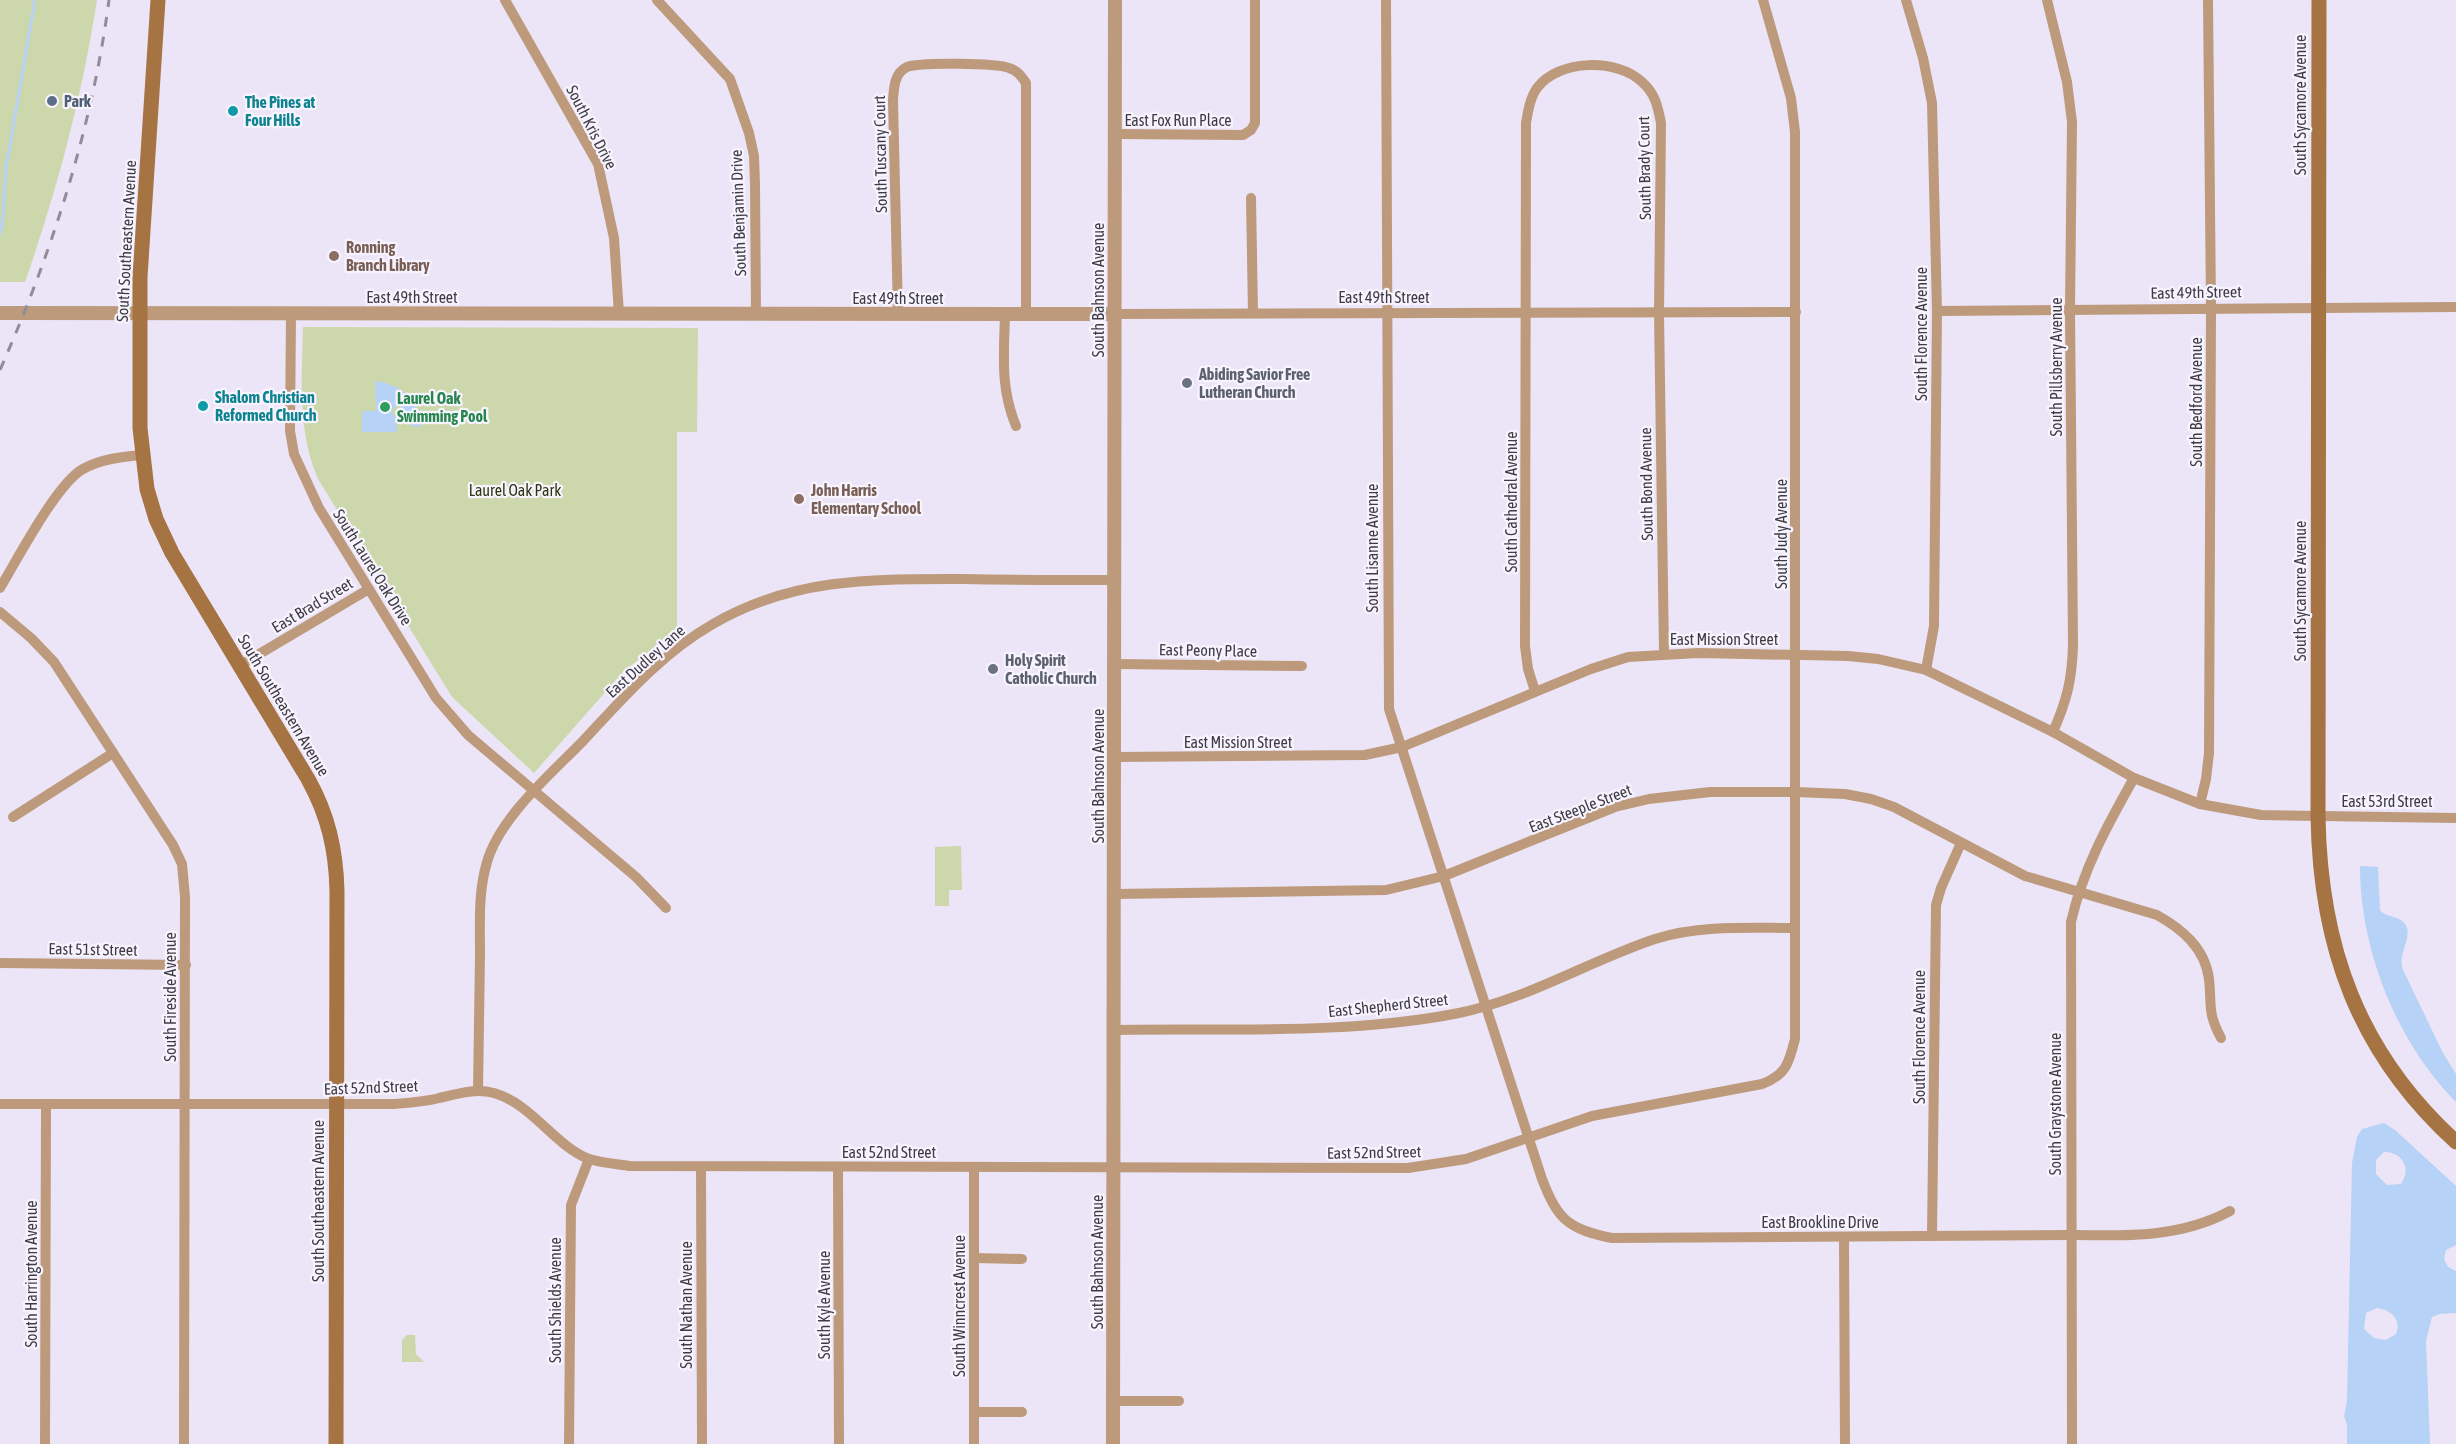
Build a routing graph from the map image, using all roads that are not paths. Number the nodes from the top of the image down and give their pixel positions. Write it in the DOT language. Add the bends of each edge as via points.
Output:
graph roads {
  1 [pos="158,0"];
  2 [pos="505,0"];
  3 [pos="657,0"];
  4 [pos="1115,0"];
  5 [pos="1255,0"];
  6 [pos="1386,0"];
  7 [pos="1763,0"];
  8 [pos="1906,0"];
  9 [pos="2047,0"];
  10 [pos="2208,0"];
  11 [pos="2319,0"];
  12 [pos="1115,134"];
  13 [pos="1251,198"];
  14 [pos="2318,307"];
  15 [pos="2456,307"];
  16 [pos="2211,309"];
  17 [pos="2070,310"];
  18 [pos="1937,311"];
  19 [pos="1527,312"];
  20 [pos="1796,312"];
  21 [pos="0,313"];
  22 [pos="140,313"];
  23 [pos="291,313"];
  24 [pos="1253,313"];
  25 [pos="1659,313"];
  26 [pos="619,314"];
  27 [pos="756,314"];
  28 [pos="898,314"];
  29 [pos="1005,314"];
  30 [pos="1026,314"];
  31 [pos="1114,314"];
  32 [pos="1386,314"];
  33 [pos="1016,426"];
  34 [pos="141,455"];
  35 [pos="1115,580"];
  36 [pos="0,588"];
  37 [pos="369,589"];
  38 [pos="0,612"];
  39 [pos="1664,654"];
  40 [pos="1796,654"];
  41 [pos="1114,664"];
  42 [pos="239,666"];
  43 [pos="1302,666"];
  44 [pos="1926,670"];
  45 [pos="1535,691"];
  46 [pos="2053,732"];
  47 [pos="1402,747"];
  48 [pos="113,753"];
  49 [pos="1114,757"];
  50 [pos="2134,777"];
  51 [pos="535,791"];
  52 [pos="1795,792"];
  53 [pos="2200,804"];
  54 [pos="2318,816"];
  55 [pos="13,817"];
  56 [pos="2456,818"];
  57 [pos="1960,843"];
  58 [pos="1444,876"];
  59 [pos="2078,893"];
  60 [pos="1114,894"];
  61 [pos="666,908"];
  62 [pos="1795,928"];
  63 [pos="0,963"];
  64 [pos="186,965"];
  65 [pos="1485,1005"];
  66 [pos="1114,1030"];
  67 [pos="2221,1038"];
  68 [pos="1785,1070"];
  69 [pos="1508,1076"];
  70 [pos="478,1091"];
  71 [pos="0,1104"];
  72 [pos="46,1104"];
  73 [pos="185,1104"];
  74 [pos="336,1104"];
  75 [pos="1528,1138"];
  76 [pos="2456,1142"];
  77 [pos="589,1159"];
  78 [pos="701,1167"];
  79 [pos="838,1167"];
  80 [pos="974,1167"];
  81 [pos="1114,1167"];
  82 [pos="2230,1211"];
  83 [pos="2071,1235"];
  84 [pos="1932,1236"];
  85 [pos="1844,1237"];
  86 [pos="974,1258"];
  87 [pos="1022,1259"];
  88 [pos="1113,1401"];
  89 [pos="1179,1401"];
  90 [pos="974,1412"];
  91 [pos="1022,1412"];
  92 [pos="45,1444"];
  93 [pos="184,1444"];
  94 [pos="336,1444"];
  95 [pos="569,1444"];
  96 [pos="702,1444"];
  97 [pos="839,1444"];
  98 [pos="974,1444"];
  99 [pos="1113,1444"];
  100 [pos="1845,1444"];
  101 [pos="2072,1444"];
  1 -- 22 [label="main road, South Southeastern Avenue"];
  2 -- 26 [label="street, South Kris Drive" via="598,164 614,238"];
  3 -- 27 [label="street, South Benjamin Drive" via="730,79 749,133 755,175"];
  4 -- 12 [label="street, South Bahnson Avenue"];
  5 -- 12 [label="street, East Fox Run Place" via="1255,123 1251,130 1243,135"];
  6 -- 32 [label="street, South Lisanne Avenue"];
  7 -- 20 [label="street, South Judy Avenue" via="1785,74 1793,121"];
  8 -- 18 [label="street, South Florence Avenue" via="1932,103"];
  9 -- 17 [label="street, South Pillsberry Avenue" via="2067,82 2072,122"];
  10 -- 16 [label="street, South Bedford Avenue"];
  11 -- 14 [label="main road, South Sycamore Avenue"];
  12 -- 31 [label="street, South Bahnson Avenue"];
  13 -- 24 [label="street"];
  14 -- 15 [label="street, East 49th Street"];
  14 -- 16 [label="street, East 49th Street"];
  14 -- 54 [label="main road, South Sycamore Avenue"];
  16 -- 17 [label="street, East 49th Street"];
  16 -- 53 [label="street, South Bedford Avenue" via="2209,753"];
  17 -- 18 [label="street, East 49th Street"];
  17 -- 46 [label="street, South Pillsberry Avenue" via="2072,679"];
  18 -- 44 [label="street, South Florence Avenue" via="1935,626"];
  19 -- 25 [label="street, East 49th Street"];
  19 -- 25 [label="street, South Brady Court" via="1526,143 1530,103 1537,89 1554,73 1592,66 1632,74 1643,82 1658,106"];
  19 -- 32 [label="street, East 49th Street"];
  19 -- 45 [label="street, South Cathedral Avenue" via="1525,646"];
  20 -- 25 [label="street, East 49th Street"];
  20 -- 40 [label="street, South Judy Avenue"];
  21 -- 22 [label="street, East 49th Street"];
  22 -- 23 [label="street, East 49th Street"];
  22 -- 34 [label="main road, South Southeastern Avenue"];
  23 -- 26 [label="street, East 49th Street"];
  23 -- 37 [label="street, South Laurel Oak Drive" via="290,431 294,454 319,508"];
  24 -- 31 [label="street, East 49th Street"];
  24 -- 32 [label="street, East 49th Street"];
  25 -- 39 [label="street, South Bond Avenue"];
  26 -- 27 [label="street, East 49th Street"];
  27 -- 28 [label="street, East 49th Street"];
  28 -- 29 [label="street, East 49th Street"];
  28 -- 30 [label="street, South Tuscany Court" via="895,81 907,67 963,64 1001,65 1020,74 1026,83"];
  29 -- 30 [label="street, East 49th Street"];
  29 -- 33 [label="street" via="1004,384 1007,406"];
  30 -- 31 [label="street, East 49th Street"];
  31 -- 35 [label="street, South Bahnson Avenue"];
  32 -- 47 [label="street, South Lisanne Avenue" via="1388,693 1389,709"];
  34 -- 36 [label="street" via="96,463 74,475"];
  34 -- 42 [label="main road, South Southeastern Avenue" via="147,489 162,532"];
  35 -- 41 [label="street, South Bahnson Avenue"];
  35 -- 51 [label="street, East Dudley Lane" via="842,582 803,588 758,603 714,623 660,663"];
  37 -- 42 [label="street, East Brad Street"];
  37 -- 51 [label="street, South Laurel Oak Drive" via="436,698 468,735"];
  38 -- 48 [label="street, South Fireside Avenue" via="54,662"];
  39 -- 40 [label="street, East Mission Street"];
  39 -- 45 [label="street, East Mission Street" via="1628,657"];
  40 -- 44 [label="street, East Mission Street" via="1868,658"];
  40 -- 52 [label="street, South Judy Avenue"];
  41 -- 43 [label="street, East Peony Place"];
  41 -- 49 [label="street, South Bahnson Avenue"];
  42 -- 74 [label="main road, South Southeastern Avenue" via="318,797 333,840 337,891"];
  44 -- 46 [label="street, East Mission Street"];
  45 -- 47 [label="street, East Mission Street"];
  46 -- 50 [label="street, East Mission Street"];
  47 -- 49 [label="street, East Mission Street" via="1343,757"];
  47 -- 58 [label="street, South Lisanne Avenue"];
  48 -- 55 [label="street"];
  48 -- 64 [label="street, South Fireside Avenue" via="182,864"];
  49 -- 60 [label="street, South Bahnson Avenue"];
  50 -- 53 [label="street, East Mission Street"];
  50 -- 59 [label="street, South Graystone Avenue" via="2100,838"];
  51 -- 61 [label="street, South Laurel Oak Drive" via="636,877"];
  51 -- 70 [label="street, East Dudley Lane" via="495,843 482,882"];
  52 -- 57 [label="street, East Steeple Street" via="1872,799"];
  52 -- 58 [label="street, East Steeple Street" via="1710,792 1615,807"];
  52 -- 62 [label="street, South Judy Avenue"];
  53 -- 54 [label="street, East Mission Street" via="2261,815"];
  54 -- 56 [label="street, East 53rd Street"];
  54 -- 76 [label="main road, South Sycamore Avenue" via="2328,924 2356,1006 2400,1081"];
  57 -- 59 [label="street, East Steeple Street" via="2025,876"];
  57 -- 84 [label="street, South Florence Avenue" via="1936,905"];
  58 -- 60 [label="street, East Steeple Street" via="1367,892"];
  58 -- 65 [label="street, South Lisanne Avenue"];
  59 -- 67 [label="street, East Steeple Street" via="2157,915 2196,946 2208,978 2211,1019"];
  59 -- 83 [label="street, South Graystone Avenue" via="2070,942"];
  60 -- 66 [label="street, South Bahnson Avenue"];
  62 -- 65 [label="street, East Shepherd Street" via="1685,932 1654,939"];
  62 -- 68 [label="street, South Judy Avenue" via="1795,1039"];
  63 -- 64 [label="street, East 51st Street"];
  64 -- 73 [label="street, South Fireside Avenue"];
  65 -- 66 [label="street, East Shepherd Street" via="1364,1026"];
  65 -- 69 [label="street, South Lisanne Avenue"];
  66 -- 81 [label="street, South Bahnson Avenue"];
  68 -- 75 [label="street, East 52nd Street" via="1762,1084 1592,1116"];
  69 -- 75 [label="street, East Brookline Drive"];
  70 -- 74 [label="street, East 52nd Street" via="418,1102"];
  70 -- 77 [label="street, East 52nd Street" via="517,1103"];
  71 -- 72 [label="street, East 52nd Street"];
  72 -- 73 [label="street, East 52nd Street"];
  72 -- 92 [label="street, South Harrington Avenue"];
  73 -- 74 [label="street, East 52nd Street"];
  73 -- 93 [label="street, South Fireside Avenue"];
  74 -- 94 [label="main road, South Southeastern Avenue"];
  75 -- 81 [label="street, East 52nd Street" via="1466,1159 1408,1168"];
  75 -- 85 [label="street, East Brookline Drive" via="1553,1207 1587,1233 1612,1238"];
  77 -- 78 [label="street, East 52nd Street" via="630,1166"];
  77 -- 95 [label="street, South Shields Avenue" via="571,1205"];
  78 -- 79 [label="street, East 52nd Street"];
  78 -- 96 [label="street, South Nathan Avenue"];
  79 -- 80 [label="street, East 52nd Street"];
  79 -- 97 [label="street, South Kyle Avenue"];
  80 -- 81 [label="street, East 52nd Street"];
  80 -- 86 [label="street, South Winncrest Avenue"];
  81 -- 88 [label="street, South Bahnson Avenue"];
  82 -- 83 [label="street, East Brookline Drive" via="2192,1228 2157,1234"];
  83 -- 84 [label="street, East Brookline Drive"];
  83 -- 101 [label="street, South Graystone Avenue"];
  84 -- 85 [label="street, East Brookline Drive"];
  85 -- 100 [label="street"];
  86 -- 87 [label="street"];
  86 -- 90 [label="street, South Winncrest Avenue"];
  88 -- 89 [label="street"];
  88 -- 99 [label="street, South Bahnson Avenue"];
  90 -- 91 [label="street"];
  90 -- 98 [label="street, South Winncrest Avenue"];
}
